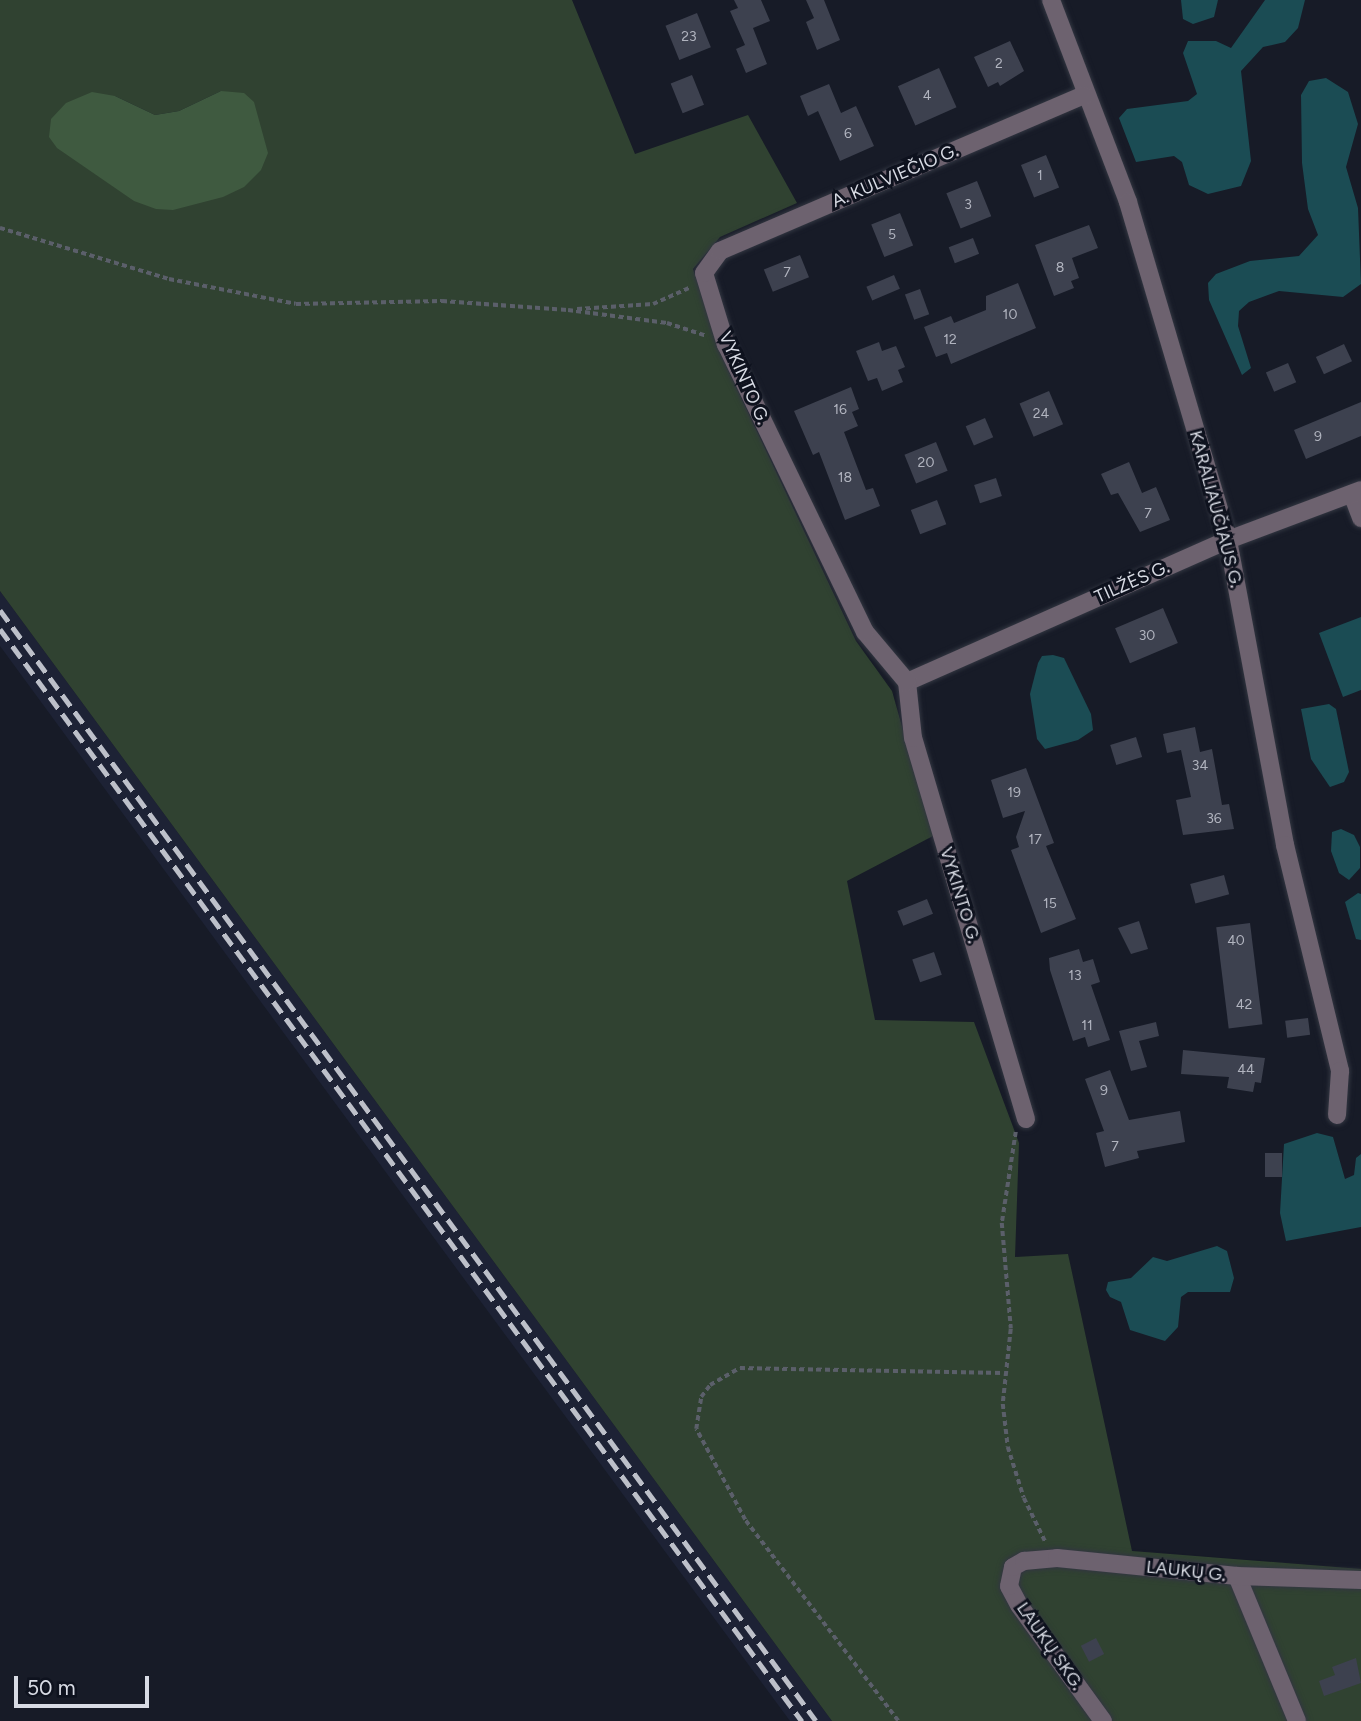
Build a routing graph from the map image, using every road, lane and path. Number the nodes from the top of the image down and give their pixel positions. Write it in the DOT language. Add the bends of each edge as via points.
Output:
graph roads {
  1 [pos="1051,0"];
  2 [pos="1084,95"];
  3 [pos="0,228"];
  4 [pos="706,268"];
  5 [pos="568,310"];
  6 [pos="726,345"];
  7 [pos="1357,492"];
  8 [pos="1361,518"];
  9 [pos="1228,540"];
  10 [pos="907,682"];
  11 [pos="1337,1115"];
  12 [pos="1026,1119"];
  13 [pos="1003,1373"];
  14 [pos="1057,1558"];
  15 [pos="1013,1567"];
  16 [pos="1237,1576"];
  17 [pos="1361,1580"];
  18 [pos="898,1721"];
  19 [pos="1103,1721"];
  20 [pos="1297,1721"];
  1 -- 2 [label="street, KARALIAUČIAUS G."];
  2 -- 4 [label="street, A. KULVIEČIO G." via="720,251"];
  2 -- 9 [label="street, KARALIAUČIAUS G." via="1128,202"];
  3 -- 5 [label="path" via="169,279 296,304 442,302"];
  4 -- 5 [label="path" via="681,293 653,304"];
  4 -- 6 [label="street, VYKINTO G."];
  5 -- 6 [label="path" via="667,324"];
  6 -- 10 [label="street, VYKINTO G." via="865,632"];
  7 -- 8 [label="street"];
  7 -- 9 [label="street, TILŽĖS G."];
  9 -- 10 [label="street, TILŽĖS G."];
  9 -- 11 [label="street, KARALIAUČIAUS G." via="1285,845 1339,1071"];
  10 -- 12 [label="street, VYKINTO G." via="912,738"];
  12 -- 13 [label="path" via="1012,1137 1002,1223 1011,1329"];
  13 -- 14 [label="path" via="1008,1447 1037,1529"];
  13 -- 18 [label="path" via="740,1368 710,1385 701,1397 696,1429 745,1520"];
  14 -- 15 [label="street, LAUKŲ G." via="1024,1561"];
  14 -- 16 [label="street, LAUKŲ G."];
  15 -- 19 [label="street, LAUKŲ SKG." via="1009,1586 1019,1605"];
  16 -- 17 [label="street, LAUKŲ G."];
  16 -- 20 [label="street"];
}
